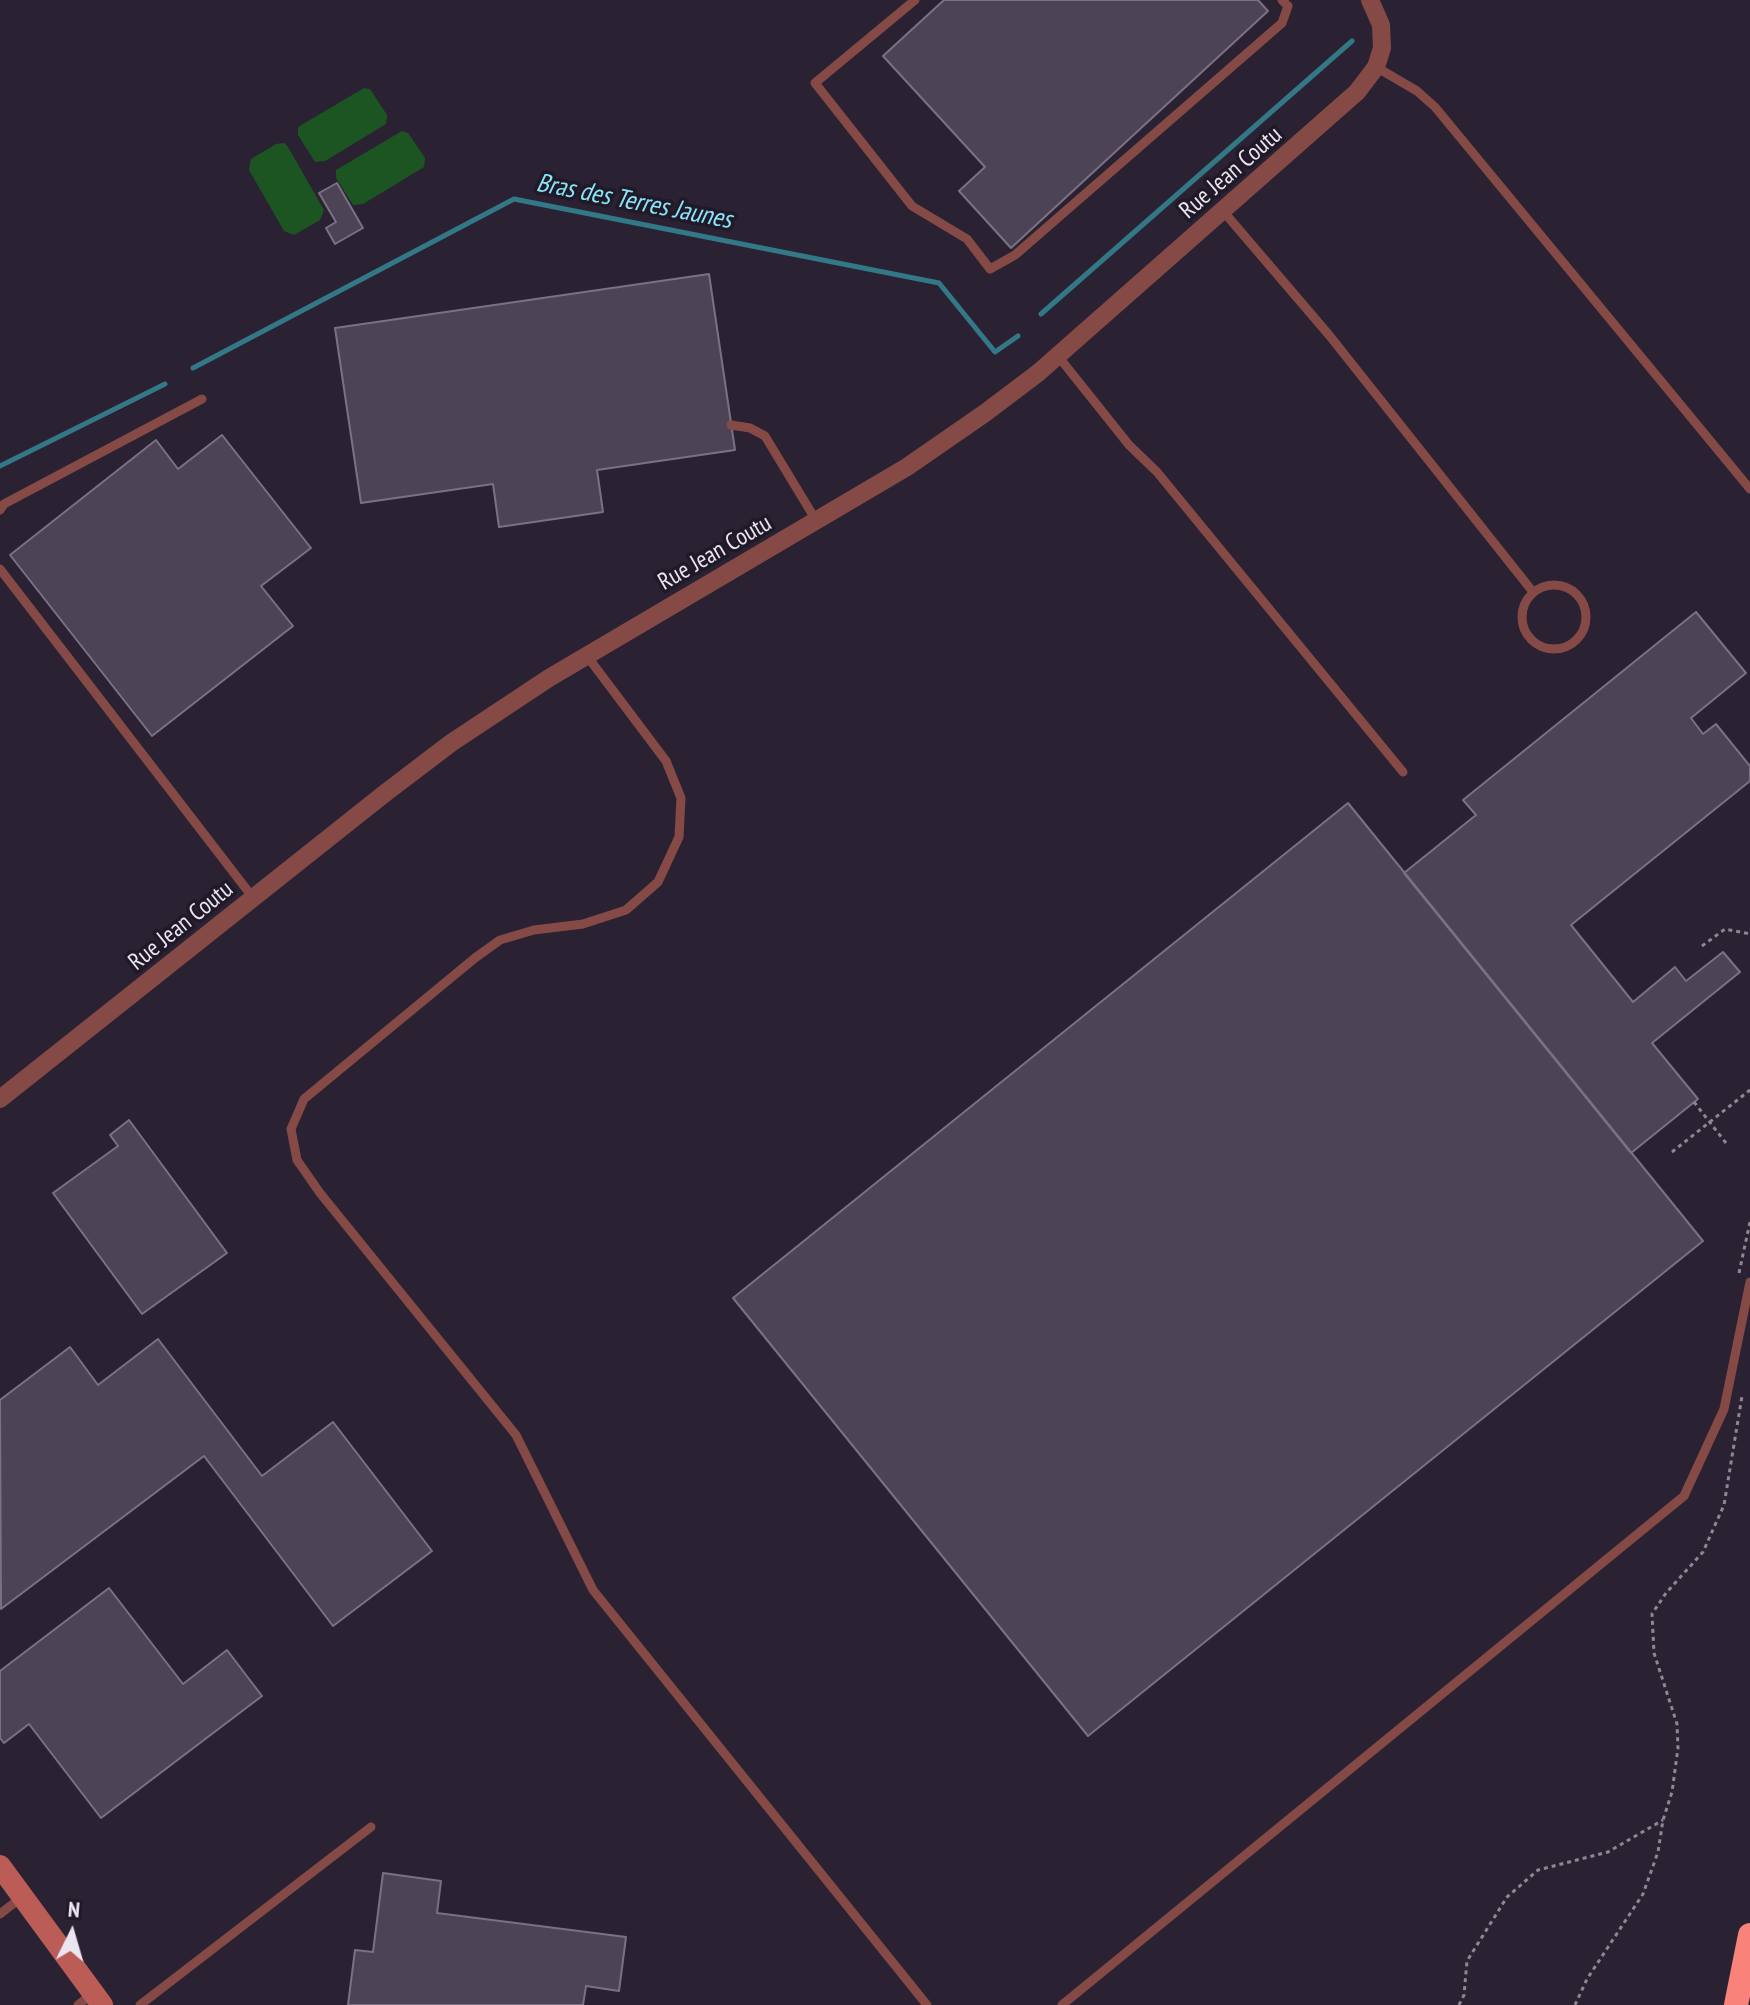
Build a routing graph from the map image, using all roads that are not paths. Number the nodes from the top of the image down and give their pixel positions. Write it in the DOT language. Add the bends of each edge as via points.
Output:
graph roads {
  1 [pos="915,0"];
  2 [pos="1282,0"];
  3 [pos="1370,0"];
  4 [pos="1376,67"];
  5 [pos="1223,211"];
  6 [pos="1058,356"];
  7 [pos="202,399"];
  8 [pos="731,425"];
  9 [pos="1750,489"];
  10 [pos="0,510"];
  11 [pos="817,522"];
  12 [pos="0,569"];
  13 [pos="1533,592"];
  14 [pos="587,656"];
  15 [pos="1403,772"];
  16 [pos="254,899"];
  17 [pos="0,1099"];
  18 [pos="1750,1282"];
  19 [pos="371,1827"];
  20 [pos="0,1866"];
  21 [pos="0,1881"];
  22 [pos="13,1904"];
  23 [pos="1750,1935"];
  24 [pos="91,2001"];
  25 [pos="140,2005"];
  26 [pos="927,2005"];
  27 [pos="1062,2005"];
  28 [pos="1736,2005"];
  1 -- 2 [label="lane" via="815,83 912,206 967,239 990,269 1015,255 1282,23 1288,6"];
  3 -- 4 [label="street" via="1383,33"];
  4 -- 5 [label="street, Rue Jean Coutu" via="1349,100"];
  4 -- 9 [label="lane" via="1435,107"];
  5 -- 6 [label="street, Rue Jean Coutu"];
  5 -- 13 [label="lane"];
  6 -- 11 [label="street, Rue Jean Coutu" via="964,429"];
  6 -- 15 [label="lane"];
  7 -- 10 [label="lane"];
  8 -- 11 [label="lane" via="765,436"];
  11 -- 14 [label="street, Rue Jean Coutu"];
  12 -- 16 [label="lane"];
  13 -- 13 [label="lane" via="1522,609 1530,638 1558,649 1578,639 1587,620 1582,599 1553,584"];
  14 -- 16 [label="street, Rue Jean Coutu" via="443,749"];
  14 -- 26 [label="lane" via="666,761 681,798 679,837 658,882 626,910 500,940 475,958 304,1099 291,1129 297,1160 516,1435 593,1590"];
  16 -- 17 [label="street, Rue Jean Coutu"];
  18 -- 27 [label="lane" via="1724,1409 1684,1496"];
  19 -- 25 [label="lane"];
  20 -- 22 [label="main road"];
  21 -- 22 [label="main road"];
  22 -- 24 [label="main road" via="74,1969"];
  23 -- 28 [label="highway"];
}
